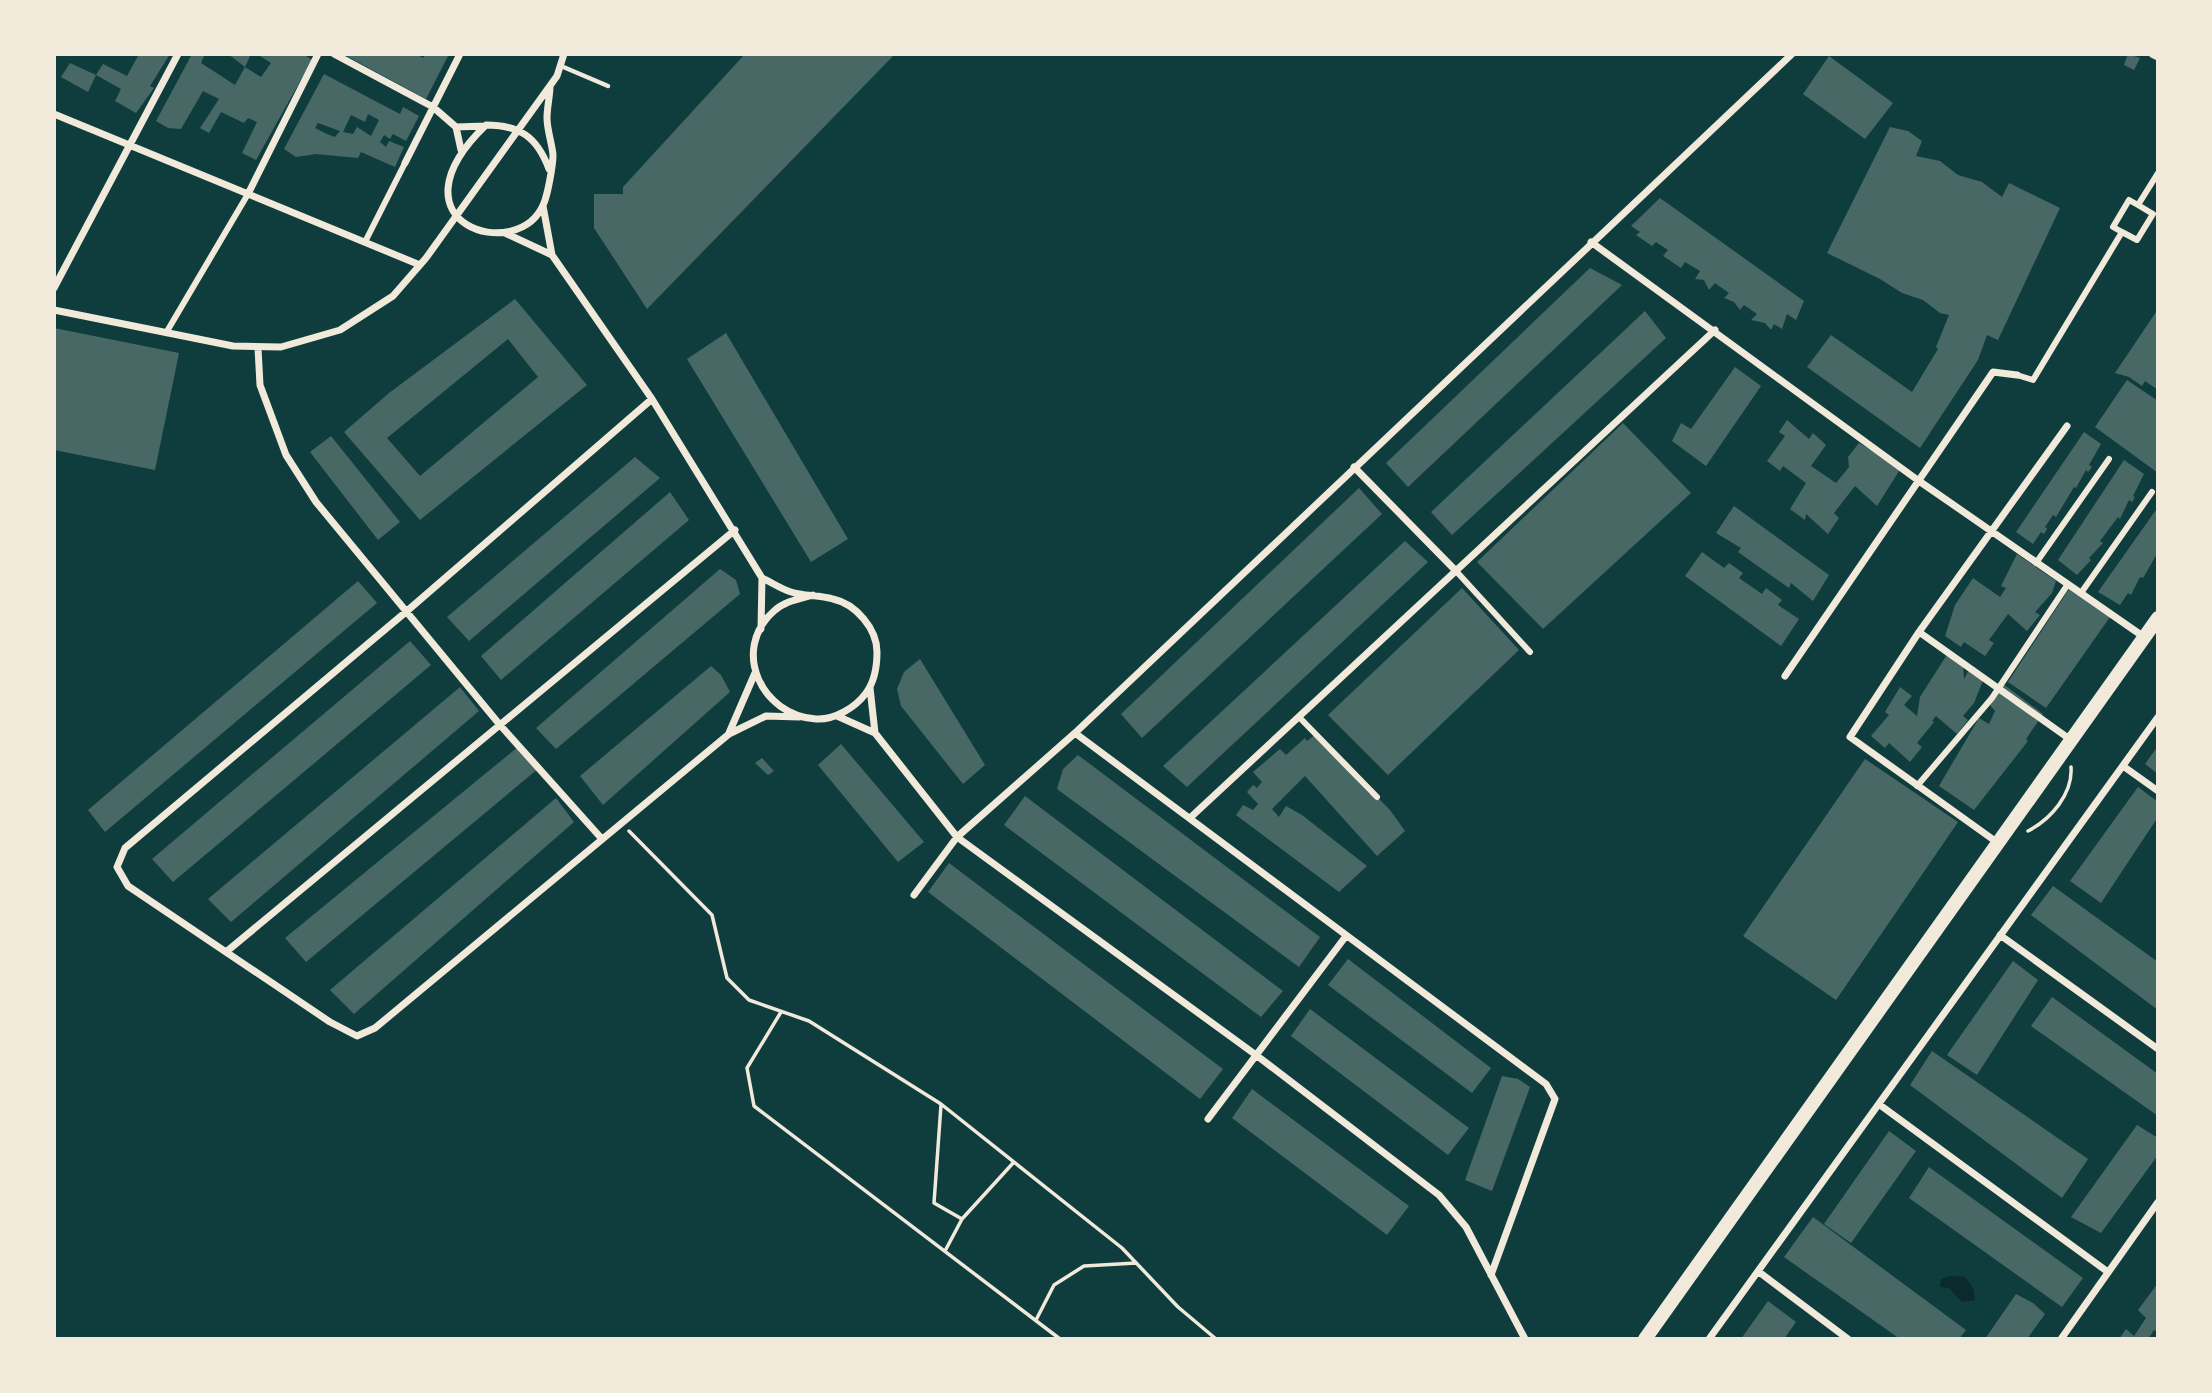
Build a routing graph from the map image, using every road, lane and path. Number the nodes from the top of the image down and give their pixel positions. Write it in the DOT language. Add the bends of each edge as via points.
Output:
graph roads {
  1 [pos="178,54"];
  2 [pos="318,54"];
  3 [pos="334,54"];
  4 [pos="460,54"];
  5 [pos="564,54"];
  6 [pos="1792,54"];
  7 [pos="2151,54"];
  8 [pos="2158,57"];
  9 [pos="560,65"];
  10 [pos="550,85"];
  11 [pos="608,86"];
  12 [pos="433,107"];
  13 [pos="54,114"];
  14 [pos="486,125"];
  15 [pos="456,127"];
  16 [pos="518,128"];
  17 [pos="130,145"];
  18 [pos="461,150"];
  19 [pos="405,163"];
  20 [pos="549,169"];
  21 [pos="2158,173"];
  22 [pos="248,194"];
  23 [pos="2138,205"];
  24 [pos="543,206"];
  25 [pos="456,216"];
  26 [pos="2122,232"];
  27 [pos="503,233"];
  28 [pos="365,242"];
  29 [pos="1591,242"];
  30 [pos="552,255"];
  31 [pos="420,265"];
  32 [pos="54,288"];
  33 [pos="54,310"];
  34 [pos="1715,330"];
  35 [pos="166,333"];
  36 [pos="258,348"];
  37 [pos="2017,375"];
  38 [pos="652,399"];
  39 [pos="2067,426"];
  40 [pos="2109,459"];
  41 [pos="1354,467"];
  42 [pos="1919,481"];
  43 [pos="2152,492"];
  44 [pos="735,530"];
  45 [pos="1991,532"];
  46 [pos="2036,563"];
  47 [pos="1456,571"];
  48 [pos="762,578"];
  49 [pos="2068,584"];
  50 [pos="2081,593"];
  51 [pos="813,595"];
  52 [pos="407,611"];
  53 [pos="2158,618"];
  54 [pos="761,629"];
  55 [pos="1919,632"];
  56 [pos="2144,637"];
  57 [pos="1530,652"];
  58 [pos="755,673"];
  59 [pos="1785,676"];
  60 [pos="870,688"];
  61 [pos="1999,688"];
  62 [pos="837,716"];
  63 [pos="799,717"];
  64 [pos="1300,717"];
  65 [pos="2158,717"];
  66 [pos="500,725"];
  67 [pos="875,733"];
  68 [pos="1075,733"];
  69 [pos="729,734"];
  70 [pos="2071,740"];
  71 [pos="2123,766"];
  72 [pos="1917,786"];
  73 [pos="2158,791"];
  74 [pos="1377,797"];
  75 [pos="1191,817"];
  76 [pos="621,823"];
  77 [pos="957,837"];
  78 [pos="602,839"];
  79 [pos="1998,843"];
  80 [pos="914,895"];
  81 [pos="2000,935"];
  82 [pos="1346,936"];
  83 [pos="226,952"];
  84 [pos="781,1012"];
  85 [pos="2158,1049"];
  86 [pos="1256,1055"];
  87 [pos="942,1104"];
  88 [pos="1880,1105"];
  89 [pos="1208,1119"];
  90 [pos="1014,1162"];
  91 [pos="2158,1202"];
  92 [pos="962,1219"];
  93 [pos="945,1251"];
  94 [pos="1136,1263"];
  95 [pos="1759,1272"];
  96 [pos="2108,1272"];
  97 [pos="1491,1275"];
  98 [pos="1035,1320"];
  99 [pos="1524,1336"];
  100 [pos="1645,1338"];
  101 [pos="1060,1339"];
  102 [pos="1216,1339"];
  103 [pos="1532,1339"];
  104 [pos="1709,1339"];
  105 [pos="1848,1339"];
  106 [pos="2061,1339"];
  1 -- 17 [label="street"];
  2 -- 22 [label="street"];
  3 -- 12 [label="street"];
  4 -- 12 [label="street"];
  5 -- 9 [label="street"];
  6 -- 29 [label="street"];
  7 -- 8 [label="street"];
  9 -- 10 [label="street"];
  9 -- 11 [label="lane"];
  10 -- 16 [label="street"];
  10 -- 20 [label="street" via="547,116 553,157"];
  12 -- 15 [label="street"];
  12 -- 19 [label="street"];
  13 -- 17 [label="street"];
  14 -- 15 [label="street"];
  14 -- 16 [label="street"];
  14 -- 18 [label="street"];
  15 -- 18 [label="street"];
  16 -- 20 [label="street" via="542,152"];
  16 -- 25 [label="street"];
  17 -- 22 [label="street"];
  17 -- 32 [label="street"];
  18 -- 25 [label="street" via="448,183 447,197"];
  19 -- 28 [label="street"];
  20 -- 24 [label="street"];
  21 -- 23 [label="street"];
  22 -- 28 [label="street"];
  22 -- 35 [label="street"];
  23 -- 26 [label="street" via="2129,200 2113,228"];
  23 -- 26 [label="street" via="2152,214 2137,240"];
  24 -- 27 [label="street" via="527,223"];
  24 -- 30 [label="street"];
  25 -- 27 [label="street" via="484,233"];
  25 -- 31 [label="street"];
  26 -- 37 [label="street" via="2033,380"];
  27 -- 30 [label="street"];
  28 -- 31 [label="street"];
  29 -- 34 [label="street"];
  29 -- 41 [label="street"];
  30 -- 38 [label="street"];
  31 -- 36 [label="street" via="393,296 340,330 281,347"];
  33 -- 35 [label="street"];
  34 -- 42 [label="street"];
  34 -- 47 [label="street"];
  35 -- 36 [label="street"];
  36 -- 52 [label="street" via="260,385 286,455 316,502"];
  37 -- 42 [label="street" via="1993,372"];
  38 -- 44 [label="street"];
  38 -- 52 [label="street"];
  39 -- 45 [label="street"];
  40 -- 46 [label="street"];
  41 -- 47 [label="street"];
  41 -- 68 [label="street"];
  42 -- 45 [label="street"];
  42 -- 59 [label="street"];
  43 -- 50 [label="street"];
  44 -- 48 [label="street"];
  44 -- 66 [label="street"];
  45 -- 46 [label="street"];
  45 -- 55 [label="street"];
  46 -- 49 [label="street"];
  47 -- 57 [label="street"];
  47 -- 64 [label="street"];
  48 -- 51 [label="street" via="789,592"];
  48 -- 54 [label="street"];
  49 -- 50 [label="street"];
  49 -- 61 [label="street"];
  50 -- 56 [label="street"];
  51 -- 54 [label="street" via="792,600 774,612"];
  51 -- 60 [label="street" via="836,599 870,626 877,657"];
  52 -- 66 [label="street"];
  52 -- 83 [label="street" via="125,848 117,867 128,886"];
  53 -- 56 [label="main road"];
  54 -- 58 [label="street" via="754,651"];
  55 -- 61 [label="street"];
  55 -- 72 [label="street" via="1850,737"];
  56 -- 70 [label="main road"];
  58 -- 63 [label="street" via="772,701"];
  58 -- 69 [label="street"];
  60 -- 62 [label="street"];
  60 -- 67 [label="street"];
  61 -- 70 [label="street"];
  61 -- 72 [label="street"];
  62 -- 63 [label="street"];
  62 -- 67 [label="street"];
  63 -- 69 [label="street" via="766,716"];
  64 -- 74 [label="street"];
  64 -- 75 [label="street"];
  65 -- 71 [label="street"];
  66 -- 78 [label="street"];
  66 -- 83 [label="street"];
  67 -- 77 [label="street"];
  68 -- 75 [label="street"];
  68 -- 77 [label="street"];
  69 -- 76 [label="street"];
  70 -- 79 [label="main road"];
  71 -- 73 [label="street"];
  71 -- 81 [label="street"];
  72 -- 79 [label="street"];
  75 -- 82 [label="street"];
  76 -- 78 [label="street"];
  76 -- 84 [label="path" via="712,915 727,978 749,1000"];
  77 -- 80 [label="street"];
  77 -- 86 [label="street"];
  78 -- 83 [label="street" via="375,1028 357,1036"];
  79 -- 100 [label="main road"];
  81 -- 85 [label="street"];
  81 -- 88 [label="street"];
  82 -- 86 [label="street"];
  82 -- 97 [label="street" via="1542,1081 1555,1099"];
  84 -- 87 [label="path" via="809,1021"];
  84 -- 93 [label="path" via="747,1068 754,1106"];
  86 -- 89 [label="street"];
  86 -- 97 [label="street" via="1438,1195 1466,1227"];
  87 -- 90 [label="path"];
  87 -- 92 [label="path" via="934,1203"];
  88 -- 95 [label="street"];
  88 -- 96 [label="street"];
  90 -- 92 [label="path"];
  90 -- 94 [label="path"];
  91 -- 96 [label="street"];
  92 -- 93 [label="path"];
  93 -- 98 [label="path"];
  94 -- 98 [label="path" via="1084,1266 1054,1285"];
  94 -- 102 [label="path"];
  95 -- 104 [label="street"];
  95 -- 105 [label="street"];
  96 -- 106 [label="street"];
  97 -- 99 [label="street"];
  98 -- 101 [label="path"];
  99 -- 103 [label="street"];
}
